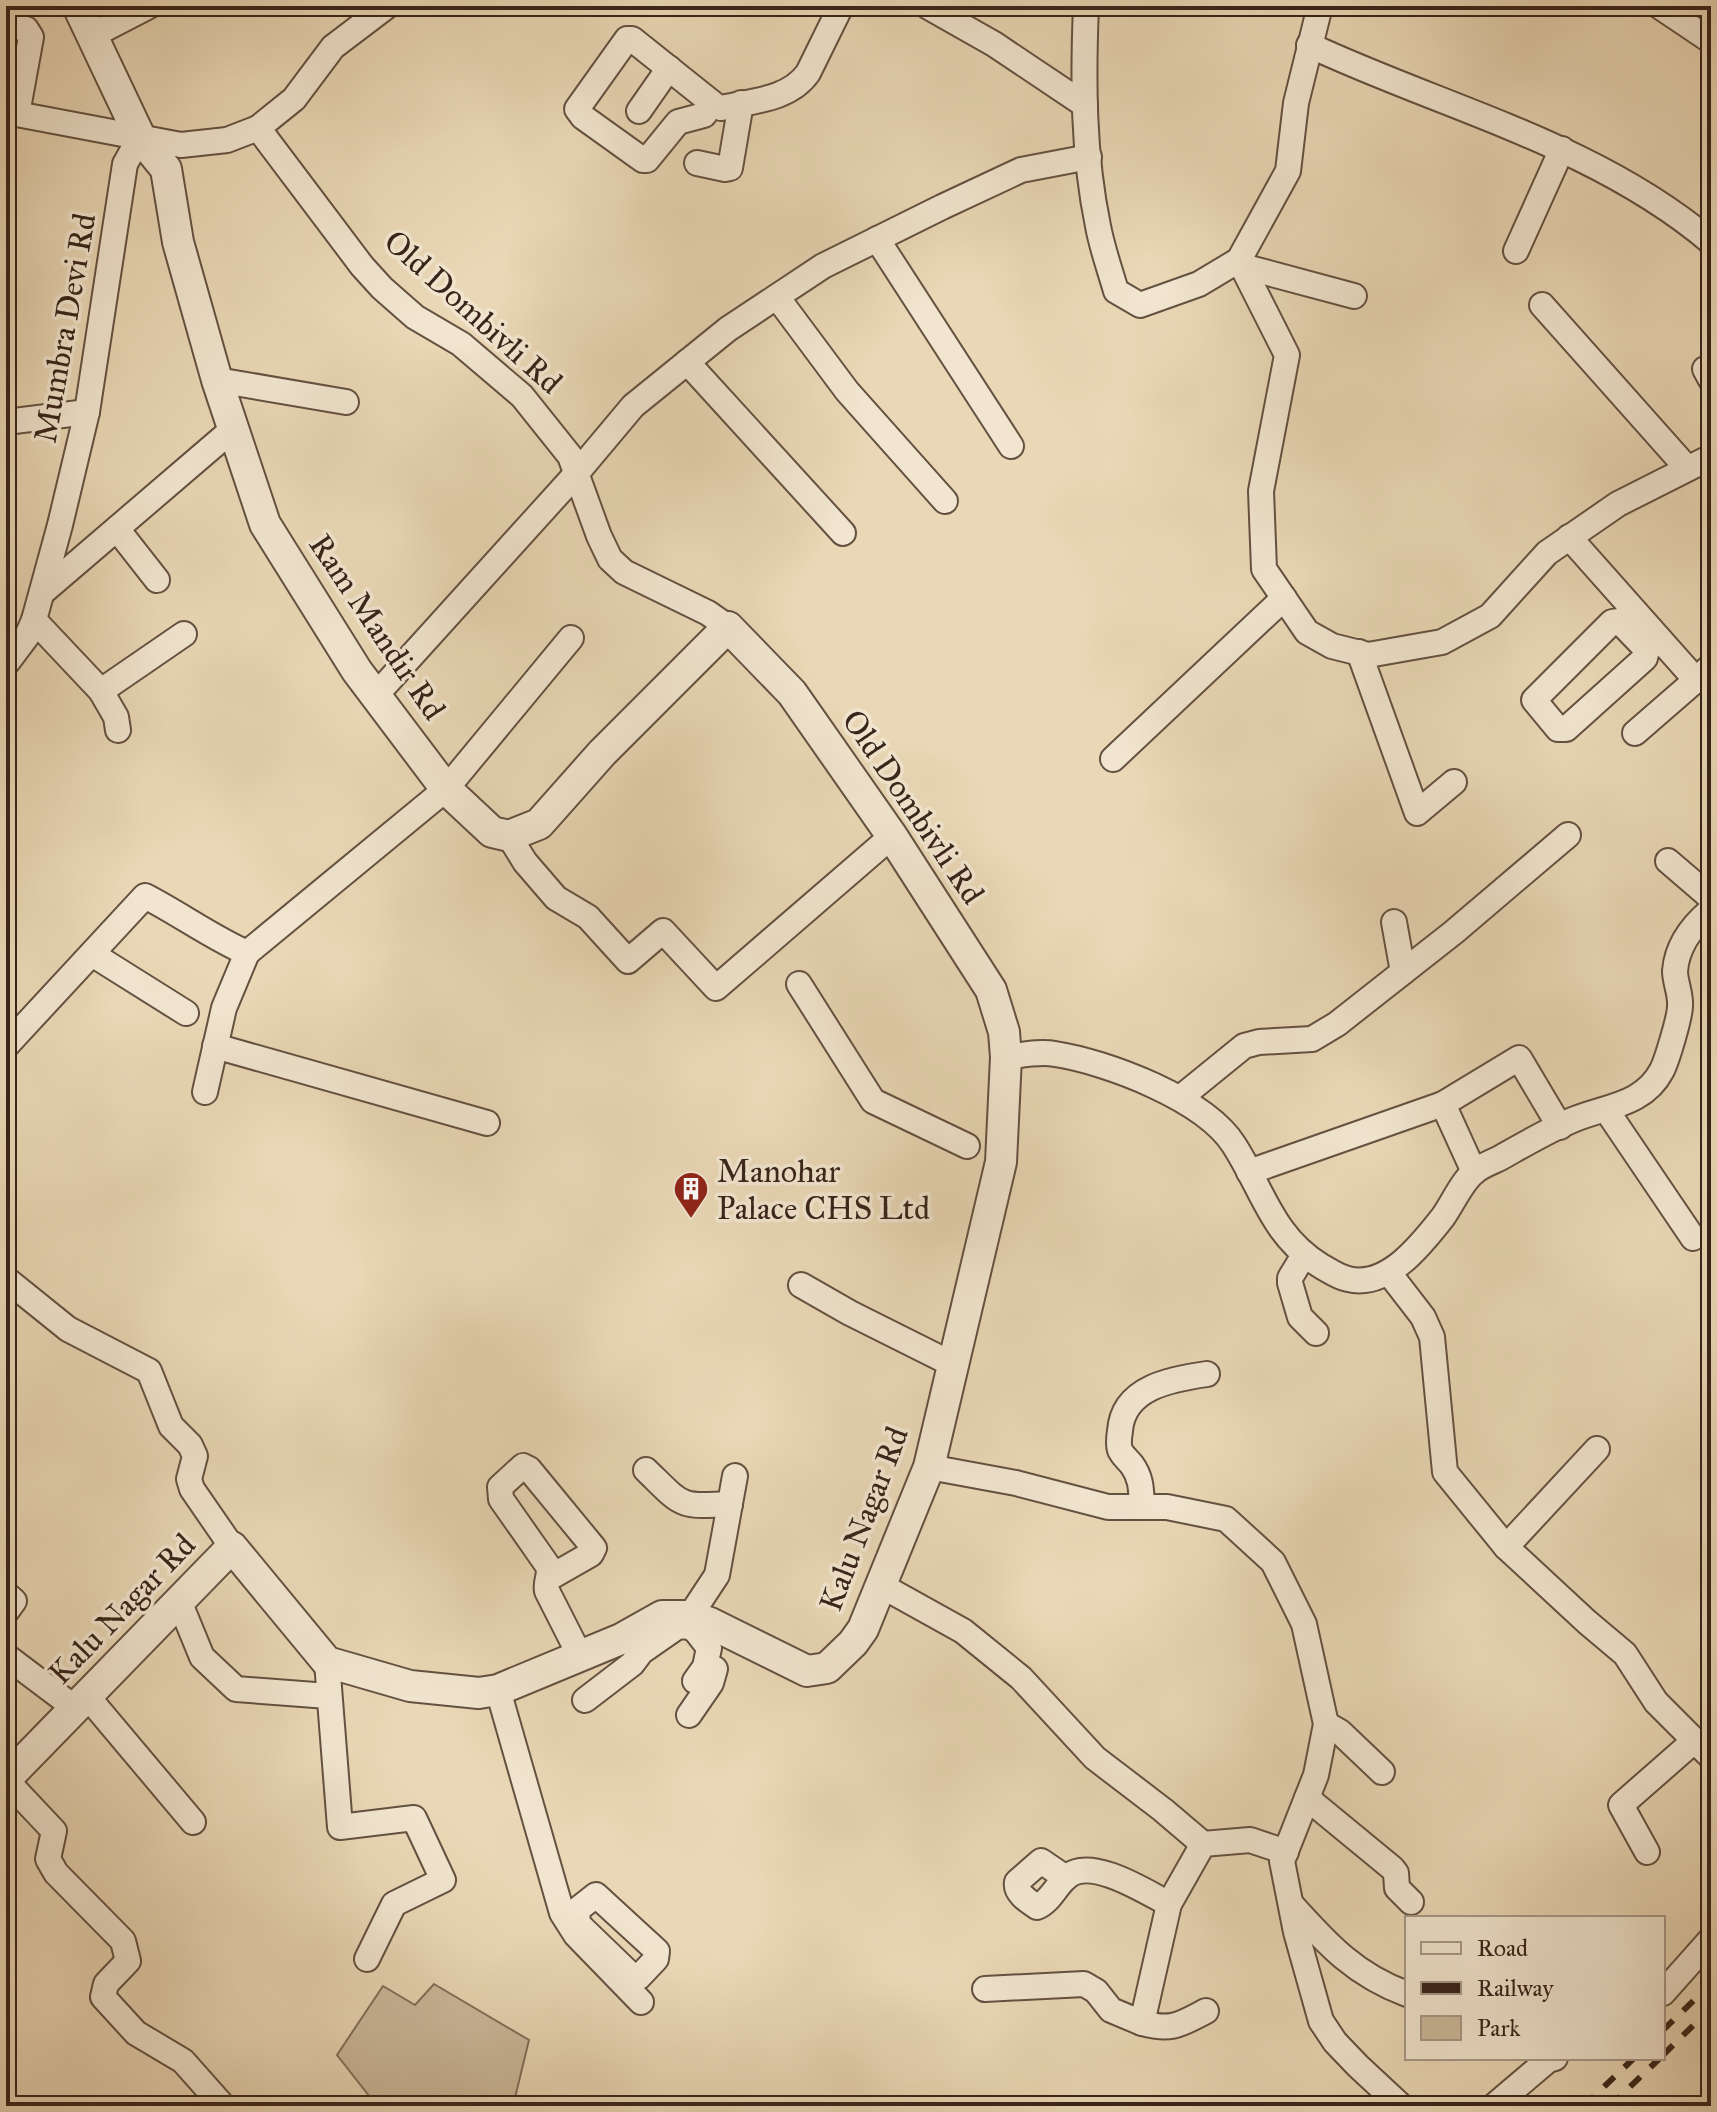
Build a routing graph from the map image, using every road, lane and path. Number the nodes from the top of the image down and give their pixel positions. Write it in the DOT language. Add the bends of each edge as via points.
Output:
graph roads {
  1 [pos="78,6"];
  2 [pos="149,6"];
  3 [pos="387,6"];
  4 [pos="841,6"];
  5 [pos="927,6"];
  6 [pos="1086,6"];
  7 [pos="1320,6"];
  8 [pos="1659,6"];
  9 [pos="1688,14"];
  10 [pos="6,25"];
  11 [pos="93,35"];
  12 [pos="1711,41"];
  13 [pos="1309,45"];
  14 [pos="669,68"];
  15 [pos="741,103"];
  16 [pos="711,104"];
  17 [pos="1085,105"];
  18 [pos="12,106"];
  19 [pos="639,111"];
  20 [pos="258,128"];
  21 [pos="140,137"];
  22 [pos="1562,149"];
  23 [pos="1089,157"];
  24 [pos="697,163"];
  25 [pos="877,239"];
  26 [pos="1711,242"];
  27 [pos="1516,251"];
  28 [pos="1240,263"];
  29 [pos="1354,296"];
  30 [pos="777,297"];
  31 [pos="1542,305"];
  32 [pos="687,362"];
  33 [pos="217,380"];
  34 [pos="346,402"];
  35 [pos="87,412"];
  36 [pos="6,422"];
  37 [pos="233,429"];
  38 [pos="1011,446"];
  39 [pos="1711,457"];
  40 [pos="1687,468"];
  41 [pos="576,474"];
  42 [pos="945,501"];
  43 [pos="117,529"];
  44 [pos="843,533"];
  45 [pos="1569,537"];
  46 [pos="157,580"];
  47 [pos="44,591"];
  48 [pos="1284,598"];
  49 [pos="34,620"];
  50 [pos="728,627"];
  51 [pos="184,634"];
  52 [pos="571,638"];
  53 [pos="1653,645"];
  54 [pos="1359,652"];
  55 [pos="6,664"];
  56 [pos="1704,673"];
  57 [pos="101,691"];
  58 [pos="376,695"];
  59 [pos="118,730"];
  60 [pos="1635,733"];
  61 [pos="1113,759"];
  62 [pos="1454,782"];
  63 [pos="446,789"];
  64 [pos="1568,835"];
  65 [pos="509,836"];
  66 [pos="892,836"];
  67 [pos="1668,861"];
  68 [pos="1711,898"];
  69 [pos="1711,910"];
  70 [pos="1394,922"];
  71 [pos="247,953"];
  72 [pos="92,954"];
  73 [pos="1403,972"];
  74 [pos="799,984"];
  75 [pos="186,1013"];
  76 [pos="6,1046"];
  77 [pos="215,1046"];
  78 [pos="1006,1057"];
  79 [pos="205,1092"];
  80 [pos="1180,1098"];
  81 [pos="1443,1104"];
  82 [pos="1607,1111"];
  83 [pos="487,1123"];
  84 [pos="1560,1127"];
  85 [pos="1002,1155"];
  86 [pos="1249,1172"];
  87 [pos="1474,1172"];
  88 [pos="1693,1238"];
  89 [pos="1304,1255"];
  90 [pos="1389,1273"];
  91 [pos="6,1279"];
  92 [pos="801,1285"];
  93 [pos="1316,1333"];
  94 [pos="952,1364"];
  95 [pos="1207,1374"];
  96 [pos="1597,1449"];
  97 [pos="929,1467"];
  98 [pos="646,1470"];
  99 [pos="735,1476"];
  100 [pos="730,1504"];
  101 [pos="1142,1507"];
  102 [pos="232,1547"];
  103 [pos="1506,1547"];
  104 [pos="549,1578"];
  105 [pos="882,1586"];
  106 [pos="6,1594"];
  107 [pos="179,1601"];
  108 [pos="6,1612"];
  109 [pos="690,1616"];
  110 [pos="725,1630"];
  111 [pos="6,1656"];
  112 [pos="580,1656"];
  113 [pos="632,1656"];
  114 [pos="327,1662"];
  115 [pos="695,1681"];
  116 [pos="498,1690"];
  117 [pos="328,1696"];
  118 [pos="585,1700"];
  119 [pos="81,1702"];
  120 [pos="689,1715"];
  121 [pos="1326,1724"];
  122 [pos="1704,1747"];
  123 [pos="1382,1772"];
  124 [pos="6,1780"];
  125 [pos="1307,1798"];
  126 [pos="193,1822"];
  127 [pos="1203,1844"];
  128 [pos="1286,1852"];
  129 [pos="1647,1852"];
  130 [pos="1066,1878"];
  131 [pos="1411,1902"];
  132 [pos="1290,1903"];
  133 [pos="1169,1904"];
  134 [pos="1711,1939"];
  135 [pos="367,1959"];
  136 [pos="985,1989"];
  137 [pos="1665,1991"];
  138 [pos="1405,1993"];
  139 [pos="641,2002"];
  140 [pos="1206,2011"];
  141 [pos="1142,2023"];
  142 [pos="1548,2060"];
  143 [pos="223,2106"];
  144 [pos="1401,2106"];
  145 [pos="1494,2106"];
  1 -- 11 [label="street, Ram Mandir Rd"];
  2 -- 11 [label="street"];
  3 -- 20 [label="street" via="333,47 294,99"];
  4 -- 15 [label="street" via="802,82 781,94"];
  5 -- 17 [label="street"];
  6 -- 17 [label="street"];
  7 -- 13 [label="street"];
  8 -- 9 [label="street"];
  9 -- 12 [label="street"];
  10 -- 18 [label="street" via="26,29 31,37"];
  11 -- 21 [label="street, Ram Mandir Rd"];
  13 -- 22 [label="street"];
  13 -- 28 [label="street" via="1288,171"];
  14 -- 16 [label="street"];
  14 -- 16 [label="street" via="627,39 578,114 647,160 678,122 704,115"];
  14 -- 19 [label="street"];
  15 -- 16 [label="street" via="721,108"];
  15 -- 24 [label="street" via="730,168"];
  17 -- 23 [label="street"];
  18 -- 21 [label="street"];
  20 -- 21 [label="street" via="227,140 181,145"];
  20 -- 41 [label="street, Old Dombivli Rd" via="382,288 522,396 570,456"];
  21 -- 33 [label="street, Ram Mandir Rd" via="166,169 178,242"];
  21 -- 35 [label="street, Mumbra Devi Rd" via="125,164"];
  22 -- 26 [label="street" via="1677,213"];
  22 -- 27 [label="street"];
  23 -- 25 [label="street" via="1021,170"];
  23 -- 28 [label="street" via="1098,227 1116,291 1140,305"];
  25 -- 30 [label="street"];
  25 -- 38 [label="street"];
  28 -- 29 [label="street"];
  28 -- 48 [label="street" via="1287,355 1261,491 1264,569"];
  30 -- 32 [label="street"];
  30 -- 42 [label="street" via="847,391"];
  31 -- 40 [label="street"];
  32 -- 41 [label="street" via="633,406"];
  32 -- 44 [label="street"];
  33 -- 34 [label="street"];
  33 -- 37 [label="street, Ram Mandir Rd"];
  35 -- 36 [label="street"];
  35 -- 47 [label="street, Mumbra Devi Rd"];
  37 -- 43 [label="street"];
  37 -- 58 [label="street, Ram Mandir Rd" via="265,524"];
  39 -- 40 [label="street"];
  40 -- 45 [label="street"];
  41 -- 50 [label="street, Old Dombivli Rd" via="610,559 624,572"];
  41 -- 58 [label="street"];
  43 -- 46 [label="street"];
  43 -- 47 [label="street"];
  45 -- 53 [label="street"];
  45 -- 54 [label="street" via="1547,553 1490,616 1442,642 1368,655"];
  47 -- 49 [label="street, Mumbra Devi Rd"];
  48 -- 54 [label="street" via="1307,632 1332,646"];
  48 -- 61 [label="street"];
  49 -- 55 [label="street, Mumbra Devi Rd"];
  49 -- 57 [label="street"];
  50 -- 65 [label="street" via="539,824"];
  50 -- 66 [label="street, Old Dombivli Rd" via="792,693"];
  51 -- 57 [label="street"];
  52 -- 63 [label="street"];
  53 -- 53 [label="street" via="1645,658 1562,730 1534,700 1612,622 1619,621"];
  53 -- 56 [label="street"];
  54 -- 62 [label="street" via="1417,813"];
  56 -- 60 [label="street"];
  57 -- 59 [label="street"];
  58 -- 63 [label="street, Ram Mandir Rd"];
  63 -- 65 [label="street, Ram Mandir Rd" via="492,832"];
  63 -- 71 [label="street"];
  64 -- 73 [label="street"];
  65 -- 66 [label="street" via="556,898 588,917 628,961 663,931 716,988"];
  66 -- 78 [label="street, Old Dombivli Rd" via="991,990"];
  67 -- 68 [label="street"];
  69 -- 82 [label="street" via="1693,926 1681,950 1675,972 1680,1010 1663,1068 1631,1100"];
  70 -- 73 [label="street"];
  71 -- 72 [label="street" via="145,896"];
  71 -- 77 [label="street"];
  72 -- 75 [label="street"];
  72 -- 76 [label="street"];
  73 -- 80 [label="street" via="1312,1039 1244,1046"];
  74 -- 85 [label="street" via="873,1101 967,1146 978,1143"];
  77 -- 79 [label="street"];
  77 -- 83 [label="street"];
  78 -- 80 [label="street" via="1052,1053 1102,1066"];
  78 -- 85 [label="street, Kalu Nagar Rd"];
  80 -- 86 [label="street" via="1221,1129"];
  81 -- 84 [label="street" via="1519,1058"];
  81 -- 86 [label="street"];
  81 -- 87 [label="street"];
  82 -- 84 [label="street"];
  82 -- 88 [label="street"];
  84 -- 87 [label="street"];
  85 -- 94 [label="street, Kalu Nagar Rd"];
  86 -- 89 [label="street" via="1278,1225"];
  87 -- 90 [label="street" via="1442,1217"];
  89 -- 90 [label="street" via="1357,1282"];
  89 -- 93 [label="street" via="1290,1283 1300,1317"];
  90 -- 103 [label="street" via="1432,1337 1445,1472"];
  91 -- 102 [label="street" via="68,1329 149,1371 171,1426 195,1456 192,1489"];
  92 -- 94 [label="street"];
  94 -- 97 [label="street, Kalu Nagar Rd"];
  95 -- 101 [label="street" via="1156,1385 1125,1409 1120,1451 1141,1480"];
  96 -- 103 [label="street"];
  97 -- 101 [label="street" via="1108,1507"];
  97 -- 105 [label="street, Kalu Nagar Rd"];
  98 -- 100 [label="street" via="679,1502"];
  99 -- 100 [label="street"];
  100 -- 109 [label="street" via="717,1575"];
  101 -- 121 [label="street" via="1226,1519 1273,1562 1304,1624"];
  102 -- 107 [label="street, Kalu Nagar Rd"];
  102 -- 114 [label="street, Kalu Nagar Rd"];
  103 -- 122 [label="street" via="1625,1654 1656,1702"];
  104 -- 104 [label="street" via="548,1566 499,1491 523,1466 594,1548"];
  104 -- 112 [label="street" via="549,1596"];
  105 -- 110 [label="street, Kalu Nagar Rd" via="853,1643 817,1671 807,1671"];
  105 -- 127 [label="street" via="963,1631 1021,1678 1095,1758"];
  106 -- 108 [label="street" via="14,1601"];
  107 -- 117 [label="street" via="202,1657 236,1689"];
  107 -- 119 [label="street, Kalu Nagar Rd"];
  109 -- 110 [label="street, Kalu Nagar Rd"];
  109 -- 113 [label="street" via="662,1616"];
  110 -- 120 [label="street" via="711,1683"];
  111 -- 119 [label="street"];
  112 -- 113 [label="street"];
  112 -- 116 [label="street"];
  113 -- 115 [label="street" via="687,1626 709,1648"];
  113 -- 118 [label="street"];
  114 -- 116 [label="street" via="410,1686"];
  114 -- 117 [label="street"];
  116 -- 139 [label="street" via="562,1913 576,1935 626,1978"];
  117 -- 135 [label="street" via="340,1827 414,1818 443,1880 394,1904"];
  119 -- 124 [label="street, Kalu Nagar Rd"];
  119 -- 126 [label="street"];
  121 -- 123 [label="street"];
  121 -- 125 [label="street"];
  122 -- 129 [label="street" via="1621,1805"];
  124 -- 143 [label="street" via="54,1831 48,1859 56,1873 123,1941 128,1961 106,1984 103,1997 136,2033 183,2061"];
  125 -- 128 [label="street"];
  125 -- 131 [label="street" via="1392,1868 1397,1888"];
  127 -- 128 [label="street" via="1250,1840"];
  127 -- 133 [label="street"];
  128 -- 132 [label="street" via="1282,1861"];
  130 -- 133 [label="street" via="1077,1871 1108,1873"];
  132 -- 138 [label="street" via="1358,1971"];
  132 -- 144 [label="street" via="1321,2021 1335,2042"];
  133 -- 141 [label="street"];
  134 -- 137 [label="street"];
  136 -- 141 [label="street" via="1084,1984 1111,2010"];
  140 -- 141 [label="street" via="1164,2029"];
  142 -- 145 [label="street"];
}
